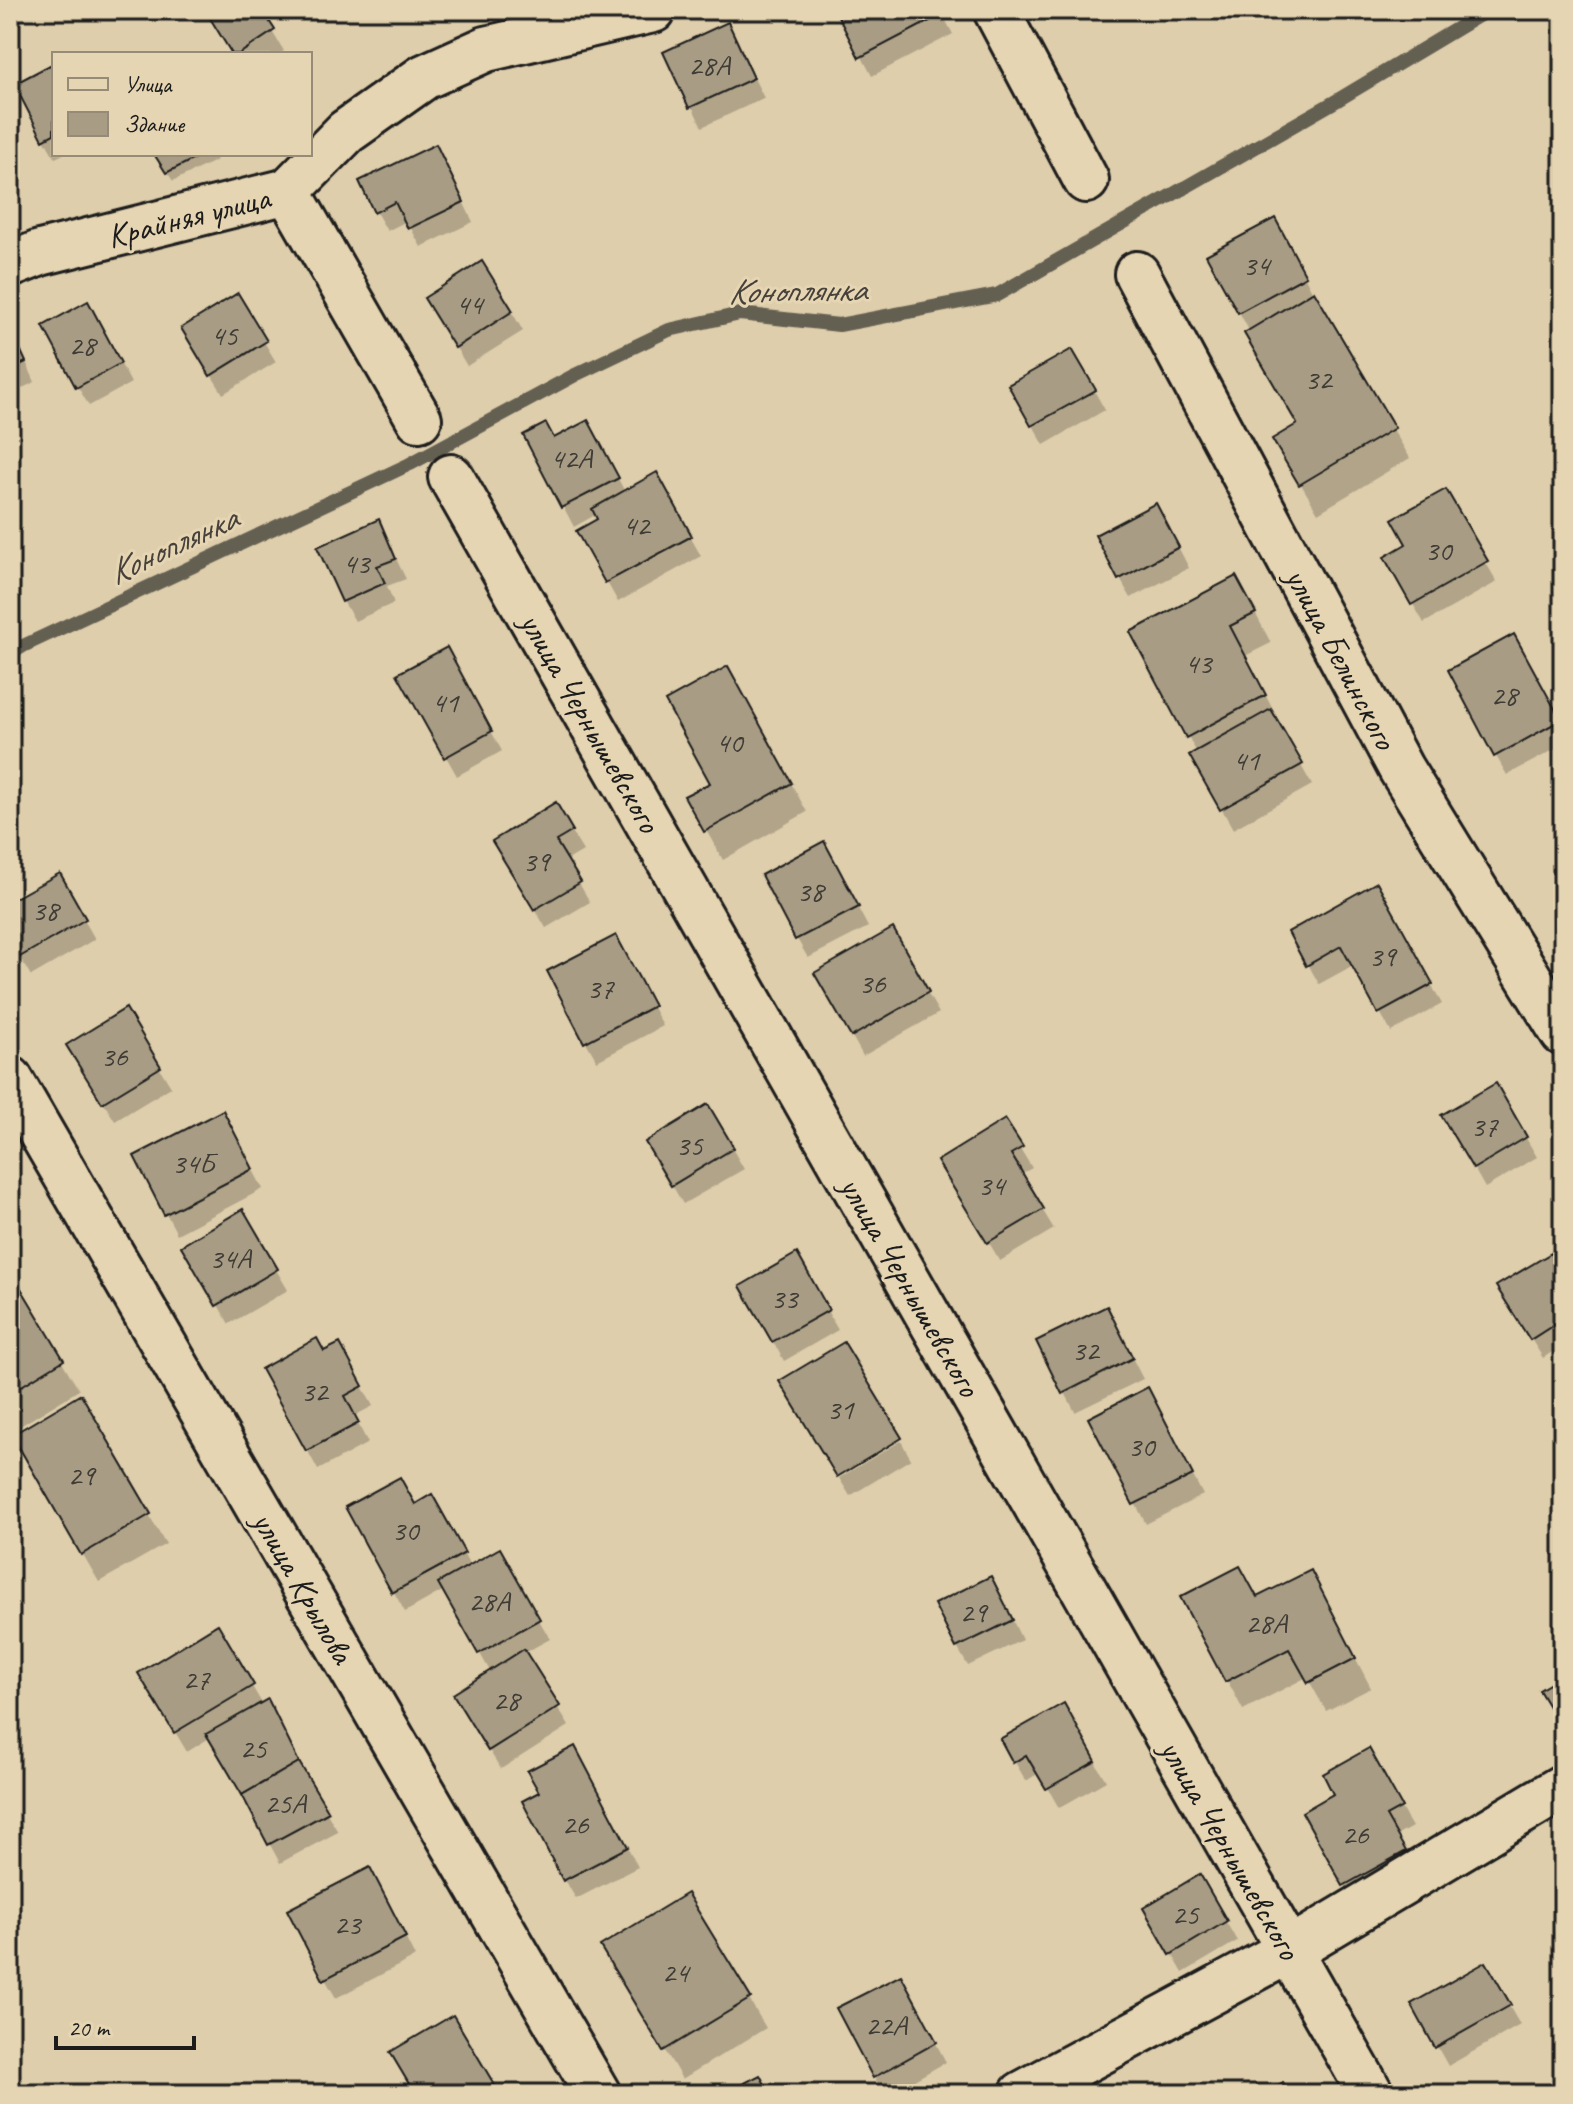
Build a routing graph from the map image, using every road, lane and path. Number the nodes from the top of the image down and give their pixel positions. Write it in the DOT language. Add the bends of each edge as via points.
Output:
graph roads {
  1 [pos="653,10"];
  2 [pos="996,10"];
  3 [pos="1086,180"];
  4 [pos="288,191"];
  5 [pos="10,265"];
  6 [pos="1137,274"];
  7 [pos="419,419"];
  8 [pos="451,477"];
  9 [pos="1563,1033"];
  10 [pos="10,1079"];
  11 [pos="1563,1787"];
  12 [pos="1288,1951"];
  13 [pos="598,2094"];
  14 [pos="1022,2094"];
  15 [pos="1371,2094"];
  1 -- 4 [label="street, Крайняя улица" via="486,49 424,77 346,132"];
  2 -- 3 [label="street"];
  4 -- 5 [label="street, Крайняя улица"];
  4 -- 7 [label="street"];
  6 -- 9 [label="street, улица Белинского" via="1401,769"];
  8 -- 12 [label="street, улица Чернышевского"];
  10 -- 13 [label="street, улица Крылова"];
  11 -- 12 [label="street"];
  12 -- 14 [label="street"];
  12 -- 15 [label="street, улица Чернышевского"];
}
